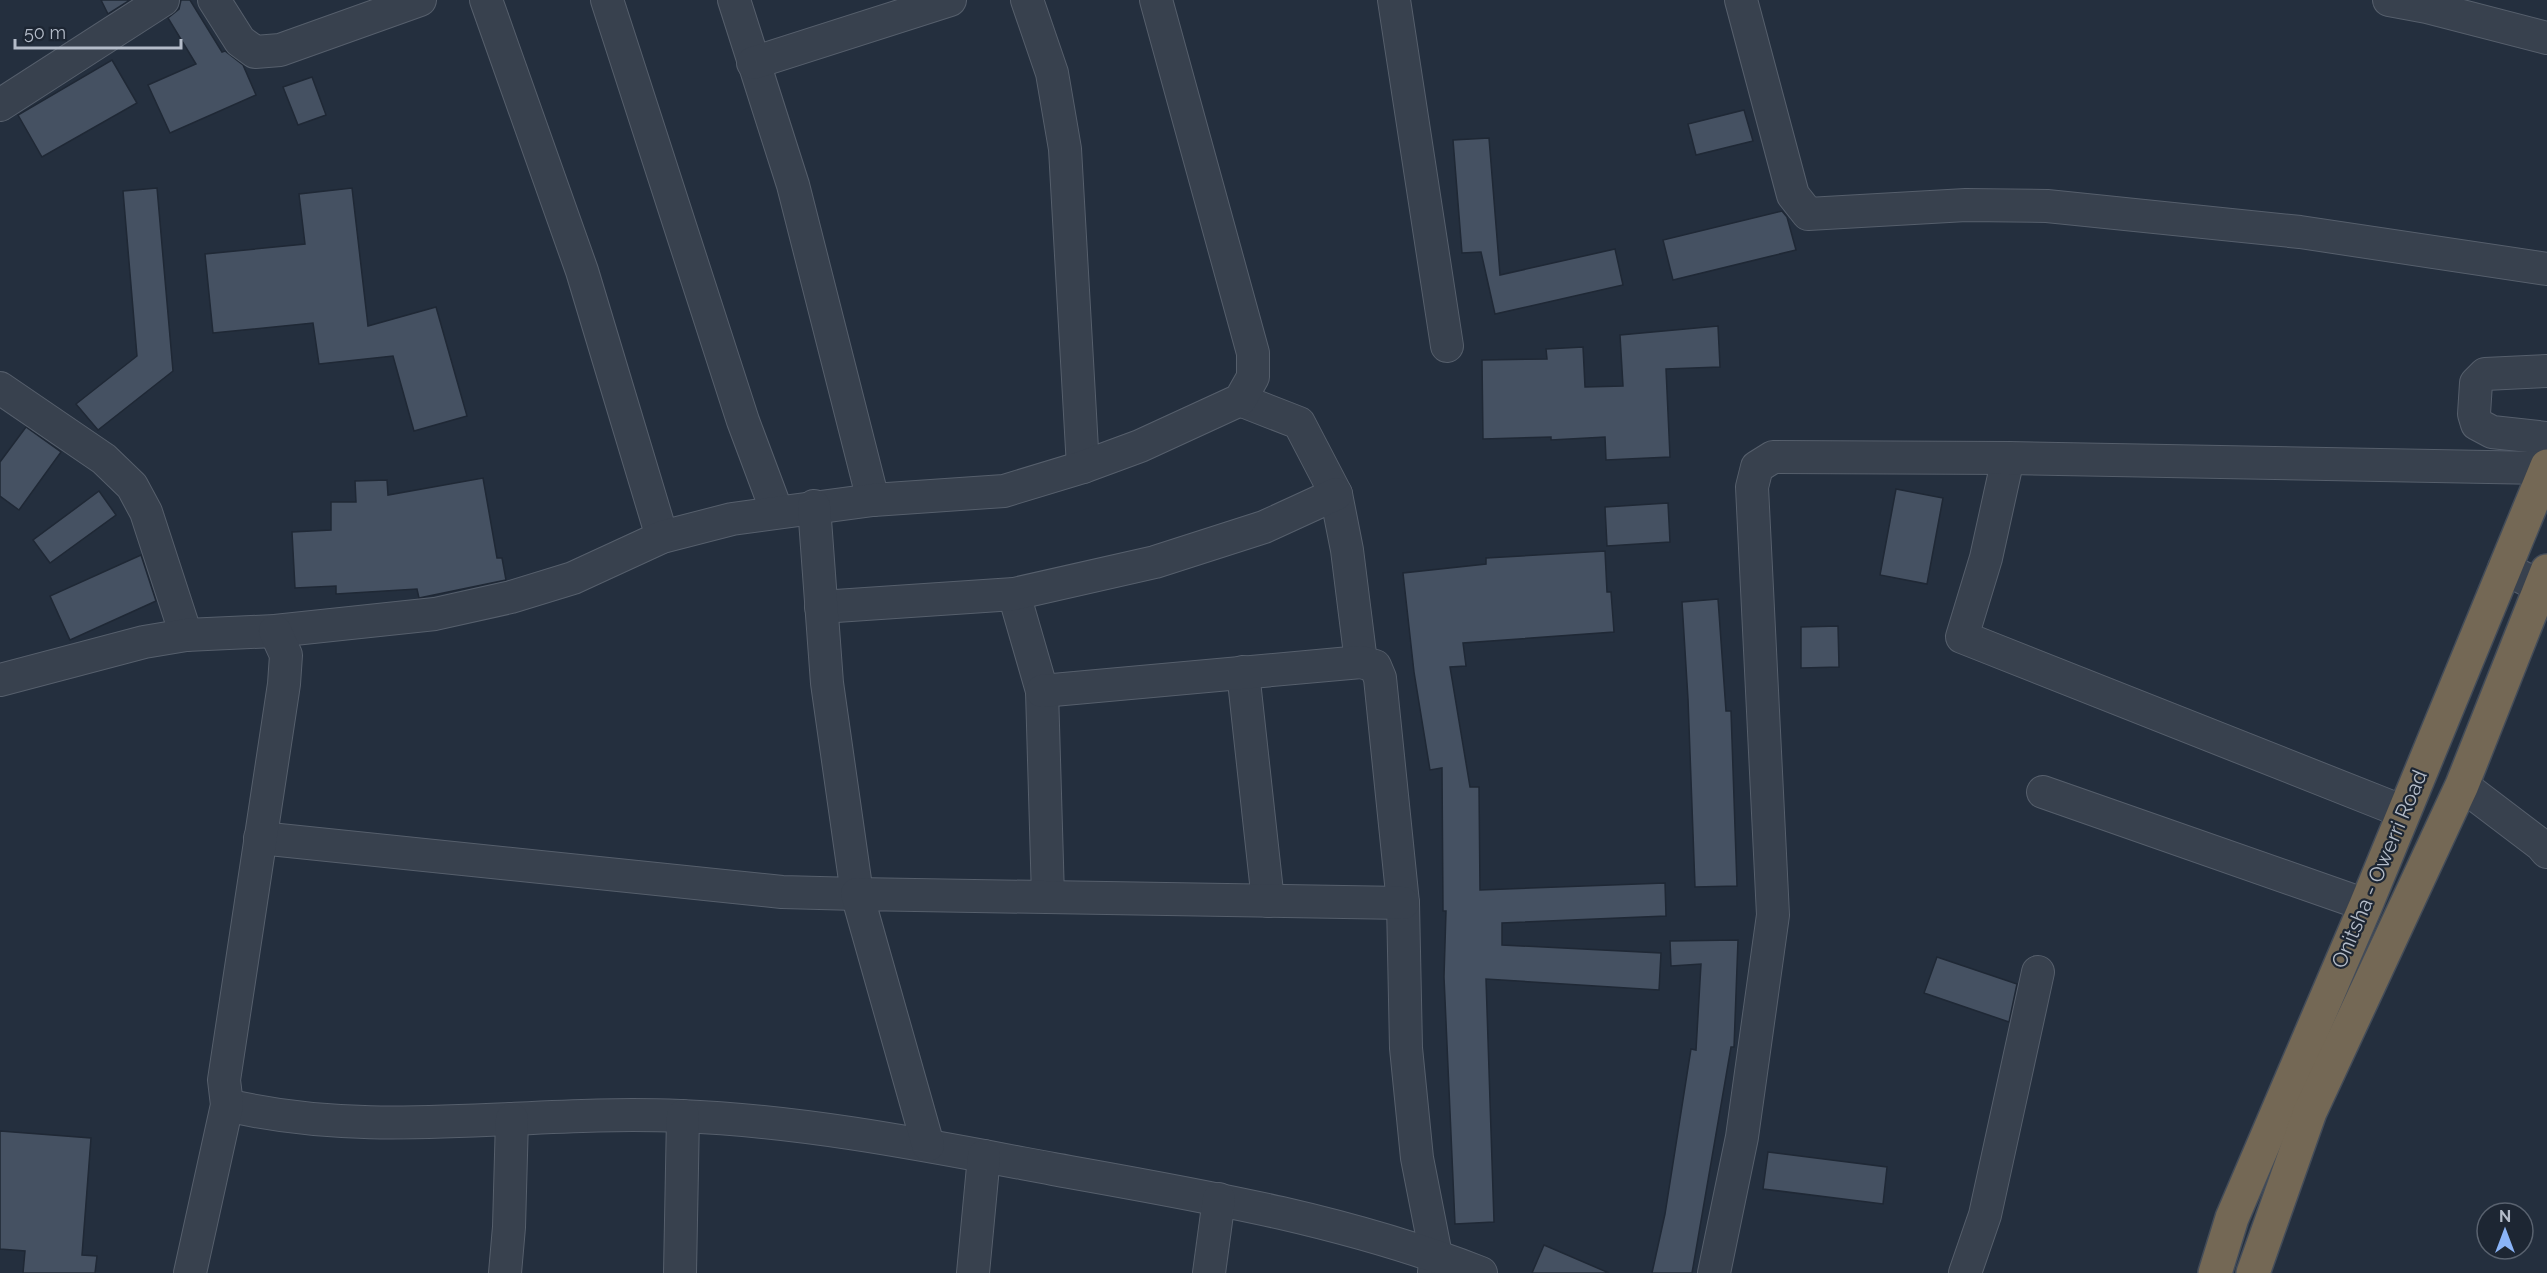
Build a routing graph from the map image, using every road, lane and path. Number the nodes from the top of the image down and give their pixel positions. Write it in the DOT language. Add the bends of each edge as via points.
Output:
graph roads {
  1 [pos="163,0"];
  2 [pos="214,0"];
  3 [pos="420,0"];
  4 [pos="486,0"];
  5 [pos="607,0"];
  6 [pos="734,0"];
  7 [pos="950,0"];
  8 [pos="1027,0"];
  9 [pos="1155,0"];
  10 [pos="1394,0"];
  11 [pos="1741,0"];
  12 [pos="2389,0"];
  13 [pos="2547,38"];
  14 [pos="753,63"];
  15 [pos="4,91"];
  16 [pos="2547,269"];
  17 [pos="1447,346"];
  18 [pos="2547,371"];
  19 [pos="0,388"];
  20 [pos="1240,400"];
  21 [pos="2547,438"];
  22 [pos="2008,458"];
  23 [pos="1083,467"];
  24 [pos="2547,467"];
  25 [pos="1336,494"];
  26 [pos="873,500"];
  27 [pos="814,506"];
  28 [pos="777,512"];
  29 [pos="662,537"];
  30 [pos="2504,568"];
  31 [pos="2545,582"];
  32 [pos="1014,594"];
  33 [pos="821,607"];
  34 [pos="275,631"];
  35 [pos="186,635"];
  36 [pos="1361,662"];
  37 [pos="2466,662"];
  38 [pos="1243,672"];
  39 [pos="2506,676"];
  40 [pos="0,680"];
  41 [pos="1042,691"];
  42 [pos="2462,785"];
  43 [pos="2043,792"];
  44 [pos="2404,812"];
  45 [pos="260,838"];
  46 [pos="2547,852"];
  47 [pos="857,894"];
  48 [pos="1048,897"];
  49 [pos="1268,901"];
  50 [pos="1403,903"];
  51 [pos="2366,905"];
  52 [pos="2038,972"];
  53 [pos="227,1105"];
  54 [pos="683,1116"];
  55 [pos="512,1119"];
  56 [pos="928,1145"];
  57 [pos="984,1156"];
  58 [pos="1219,1199"];
  59 [pos="1435,1264"];
  60 [pos="190,1273"];
  61 [pos="504,1273"];
  62 [pos="680,1273"];
  63 [pos="973,1273"];
  64 [pos="1209,1273"];
  65 [pos="1482,1273"];
  66 [pos="1713,1273"];
  67 [pos="1965,1273"];
  68 [pos="2215,1273"];
  69 [pos="2253,1273"];
  1 -- 15 [label="street"];
  2 -- 3 [label="street" via="240,41 255,52 280,50"];
  4 -- 29 [label="street" via="582,271"];
  5 -- 28 [label="street" via="743,421"];
  6 -- 14 [label="street"];
  7 -- 14 [label="street"];
  8 -- 23 [label="street" via="1052,73 1065,149"];
  9 -- 20 [label="street" via="1252,354 1252,377"];
  10 -- 17 [label="street"];
  11 -- 16 [label="street" via="1793,195 1808,214 1966,205 2047,206 2300,232"];
  12 -- 13 [label="street"];
  14 -- 26 [label="street" via="793,185"];
  18 -- 21 [label="street" via="2485,375 2476,383 2474,414 2477,424 2492,432"];
  19 -- 35 [label="street" via="104,459 132,486 146,512"];
  20 -- 23 [label="street" via="1140,446"];
  20 -- 25 [label="street" via="1299,423"];
  22 -- 24 [label="street"];
  22 -- 44 [label="street" via="1986,558 1962,636"];
  22 -- 66 [label="street" via="1773,457 1757,467 1752,487 1773,915 1742,1137"];
  23 -- 26 [label="street" via="1004,490"];
  24 -- 30 [label="highway, Onitsha - Owerri Road"];
  25 -- 32 [label="street" via="1264,527 1155,562"];
  25 -- 36 [label="street"];
  26 -- 27 [label="street"];
  27 -- 28 [label="street"];
  27 -- 33 [label="street"];
  28 -- 29 [label="street"];
  29 -- 34 [label="street" via="573,578 511,597 435,614"];
  30 -- 31 [label="street"];
  30 -- 37 [label="highway, Onitsha - Owerri Road"];
  31 -- 39 [label="highway, Onitsha - Owerri Road"];
  32 -- 33 [label="street"];
  32 -- 41 [label="street"];
  33 -- 47 [label="street" via="827,683"];
  34 -- 35 [label="street"];
  34 -- 45 [label="street" via="286,655 284,684"];
  35 -- 40 [label="street" via="144,642"];
  36 -- 38 [label="street"];
  36 -- 50 [label="street" via="1375,666 1380,678"];
  37 -- 39 [label="highway"];
  37 -- 44 [label="highway, Onitsha - Owerri Road"];
  38 -- 41 [label="street"];
  38 -- 49 [label="street"];
  39 -- 42 [label="highway, Onitsha - Owerri Road"];
  41 -- 48 [label="street"];
  42 -- 46 [label="street"];
  42 -- 69 [label="highway, Onitsha - Owerri Road" via="2310,1112"];
  43 -- 51 [label="street"];
  44 -- 51 [label="highway, Onitsha - Owerri Road"];
  45 -- 47 [label="street" via="782,892"];
  45 -- 53 [label="street" via="224,1080"];
  47 -- 48 [label="street"];
  47 -- 56 [label="street"];
  48 -- 49 [label="street"];
  49 -- 50 [label="street"];
  50 -- 59 [label="street" via="1406,1048 1417,1158"];
  51 -- 68 [label="highway, Onitsha - Owerri Road" via="2232,1218"];
  52 -- 67 [label="street" via="1985,1215"];
  53 -- 55 [label="street" via="265,1114 323,1120 433,1123"];
  53 -- 60 [label="street"];
  54 -- 55 [label="street" via="610,1114"];
  54 -- 56 [label="street" via="855,1132"];
  54 -- 62 [label="street"];
  55 -- 61 [label="street"];
  56 -- 57 [label="street"];
  57 -- 58 [label="street"];
  57 -- 63 [label="street"];
  58 -- 59 [label="street" via="1356,1230"];
  58 -- 64 [label="street"];
  59 -- 65 [label="street"];
}
